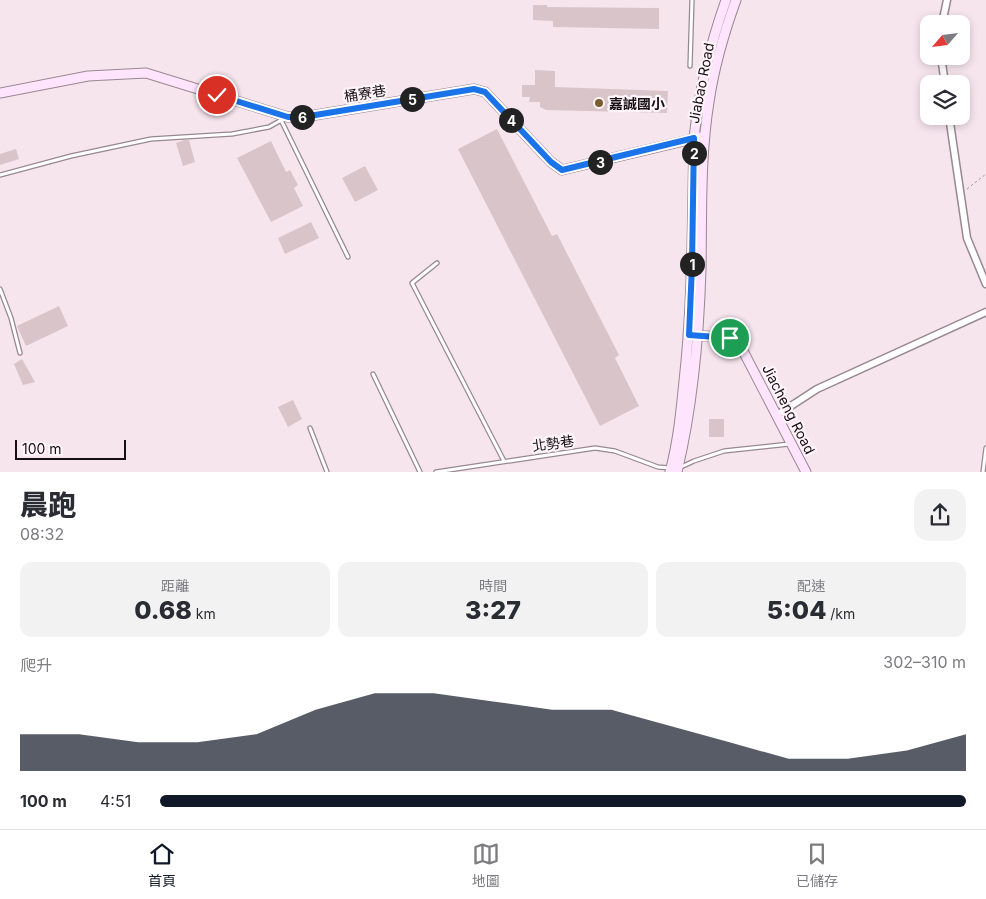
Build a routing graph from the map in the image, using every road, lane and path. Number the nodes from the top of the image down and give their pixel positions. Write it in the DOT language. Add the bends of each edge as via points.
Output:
graph roads {
  1 [pos="692,0"];
  2 [pos="726,0"];
  3 [pos="736,0"];
  4 [pos="947,0"];
  5 [pos="944,15"];
  6 [pos="690,66"];
  7 [pos="0,93"];
  8 [pos="285,119"];
  9 [pos="950,125"];
  10 [pos="705,136"];
  11 [pos="694,138"];
  12 [pos="986,174"];
  13 [pos="0,175"];
  14 [pos="960,194"];
  15 [pos="348,257"];
  16 [pos="437,263"];
  17 [pos="986,284"];
  18 [pos="0,289"];
  19 [pos="986,312"];
  20 [pos="694,336"];
  21 [pos="20,354"];
  22 [pos="373,374"];
  23 [pos="777,415"];
  24 [pos="310,428"];
  25 [pos="792,444"];
  26 [pos="986,448"];
  27 [pos="504,461"];
  28 [pos="674,470"];
  29 [pos="327,472"];
  30 [pos="420,472"];
  31 [pos="436,472"];
  32 [pos="806,472"];
  33 [pos="983,472"];
  1 -- 6 [label="lane"];
  2 -- 11 [label="street, Jiabao Road" via="712,38"];
  3 -- 10 [label="street, Jiabao Road" via="722,43"];
  4 -- 5 [label="street"];
  7 -- 8 [label="street, 桶寮巷" via="88,76 146,73"];
  8 -- 11 [label="street, 桶寮巷" via="474,89 485,92 562,170"];
  8 -- 13 [label="lane" via="268,127 232,134 151,139"];
  8 -- 15 [label="lane"];
  9 -- 14 [label="street"];
  10 -- 11 [label="street, 桶寮巷"];
  10 -- 20 [label="street, Jiabao Road"];
  11 -- 20 [label="street, Jiabao Road"];
  12 -- 14 [label="path"];
  14 -- 17 [label="street" via="967,238"];
  16 -- 27 [label="lane" via="412,284"];
  18 -- 21 [label="lane"];
  19 -- 23 [label="street" via="817,389"];
  20 -- 23 [label="street, Jiacheng Road" via="730,338 740,346"];
  20 -- 28 [label="street, Jiabao Road" via="687,422"];
  22 -- 30 [label="lane"];
  23 -- 25 [label="street, Jiacheng Road"];
  24 -- 29 [label="lane"];
  25 -- 28 [label="lane" via="724,451"];
  25 -- 32 [label="street, Jiacheng Road"];
  26 -- 33 [label="lane"];
  27 -- 28 [label="lane, 北勢巷" via="595,448"];
  27 -- 31 [label="lane, 北勢巷"];
}
